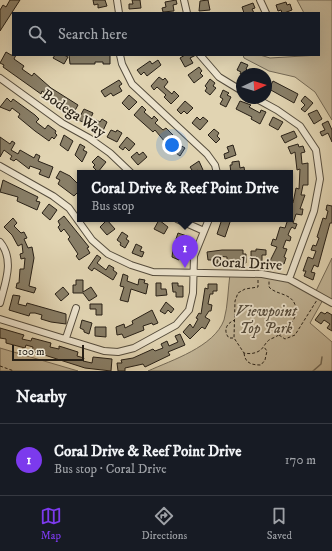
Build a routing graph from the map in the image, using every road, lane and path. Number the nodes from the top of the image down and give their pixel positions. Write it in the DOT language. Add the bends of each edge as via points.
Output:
graph roads {
  1 [pos="117,0"];
  2 [pos="184,0"];
  3 [pos="260,0"];
  4 [pos="119,12"];
  5 [pos="187,12"];
  6 [pos="266,12"];
  7 [pos="120,56"];
  8 [pos="201,56"];
  9 [pos="0,78"];
  10 [pos="236,87"];
  11 [pos="266,104"];
  12 [pos="0,166"];
  13 [pos="128,170"];
  14 [pos="216,170"];
  15 [pos="77,219"];
  16 [pos="79,222"];
  17 [pos="184,222"];
  18 [pos="208,222"];
  19 [pos="204,231"];
  20 [pos="0,242"];
  21 [pos="194,274"];
  22 [pos="258,274"];
  23 [pos="270,276"];
  24 [pos="289,279"];
  25 [pos="320,295"];
  26 [pos="332,302"];
  27 [pos="0,303"];
  28 [pos="76,308"];
  29 [pos="0,319"];
  30 [pos="235,320"];
  31 [pos="279,335"];
  32 [pos="66,338"];
  33 [pos="234,338"];
  34 [pos="264,347"];
  35 [pos="244,352"];
  36 [pos="0,366"];
  37 [pos="14,371"];
  1 -- 4 [label="street"];
  2 -- 5 [label="street"];
  3 -- 6 [label="street"];
  7 -- 14 [label="street" via="132,84 207,154"];
  8 -- 10 [label="street" via="219,77"];
  9 -- 13 [label="street, Bodega Way" via="62,123 110,153"];
  11 -- 24 [label="street" via="300,126 316,150 320,179 314,211"];
  12 -- 15 [label="street, Coral Drive" via="53,196 69,208"];
  16 -- 21 [label="street, Coral Drive" via="92,240 108,254 131,265 153,272"];
  17 -- 19 [label="street"];
  18 -- 19 [label="street"];
  19 -- 21 [label="street" via="194,256"];
  20 -- 27 [label="street" via="8,256 9,266"];
  21 -- 22 [label="street, Coral Drive"];
  21 -- 32 [label="street" via="194,293 189,310 176,325 134,348 118,352 104,351"];
  22 -- 23 [label="street, Coral Drive"];
  22 -- 30 [label="path" via="258,287 244,289 238,293 235,301"];
  23 -- 24 [label="street, Coral Drive"];
  23 -- 31 [label="path" via="269,287 272,291 292,299 296,308 291,324"];
  24 -- 25 [label="street, Coral Drive"];
  25 -- 26 [label="street, Coral Drive"];
  25 -- 31 [label="path" via="295,335 285,339"];
  28 -- 32 [label="street"];
  29 -- 32 [label="street"];
  30 -- 33 [label="path"];
  30 -- 33 [label="path" via="225,329 225,334 229,338"];
  31 -- 34 [label="path" via="267,341"];
  33 -- 35 [label="path"];
  34 -- 35 [label="path" via="258,352"];
  34 -- 35 [label="path" via="267,351 261,365 248,362 244,358"];
  36 -- 37 [label="path"];
}
